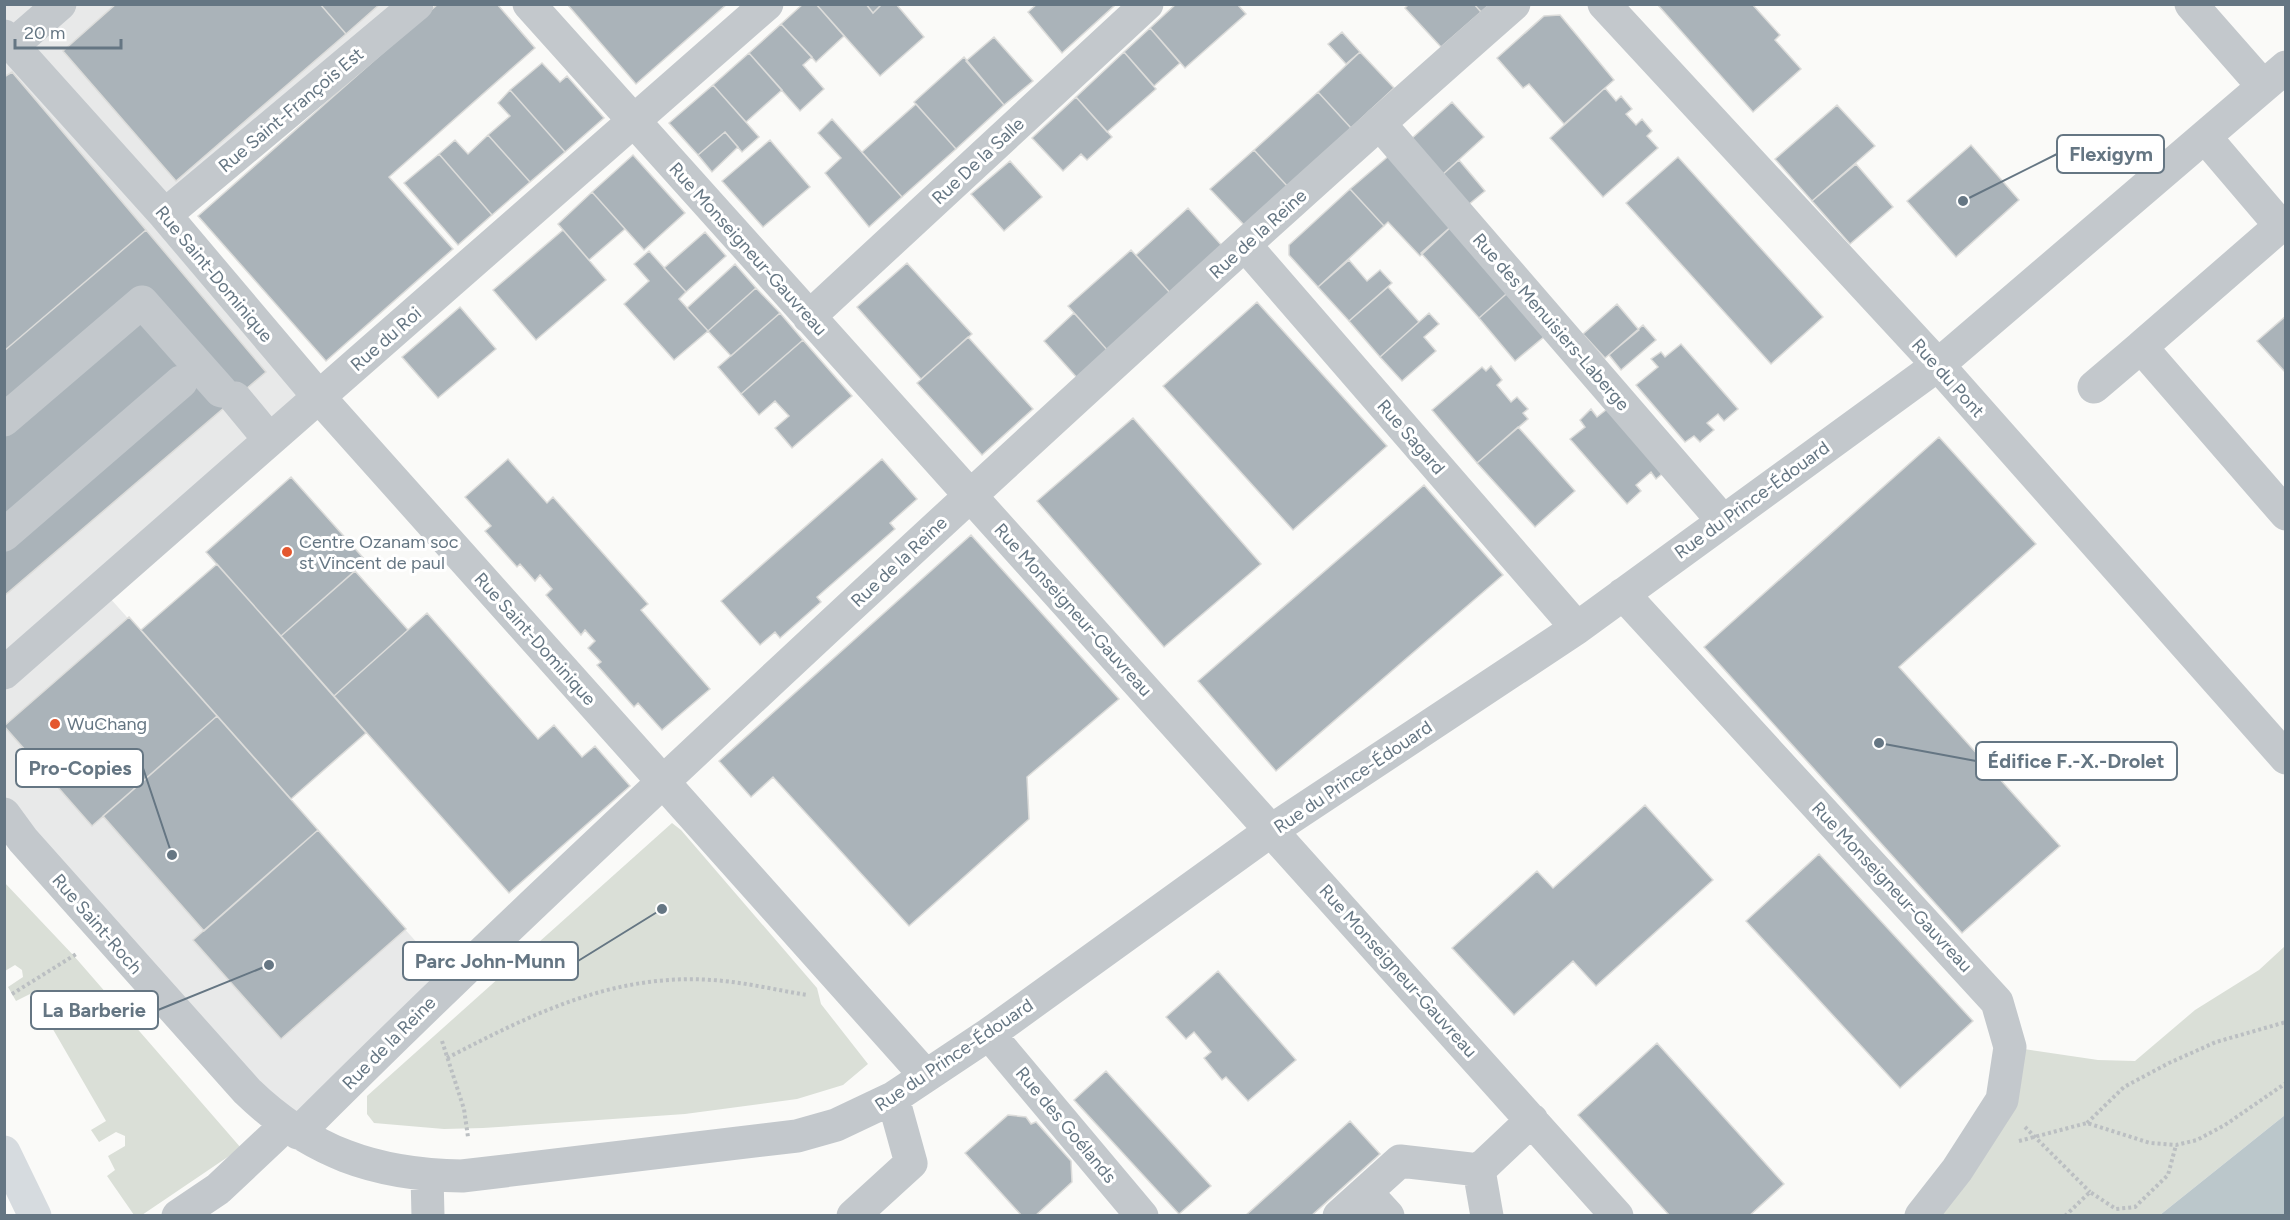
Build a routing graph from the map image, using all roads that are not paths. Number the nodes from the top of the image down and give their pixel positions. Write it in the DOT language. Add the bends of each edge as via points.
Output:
graph roads {
  1 [pos="60,4"];
  2 [pos="417,4"];
  3 [pos="529,4"];
  4 [pos="767,4"];
  5 [pos="1147,4"];
  6 [pos="1514,4"];
  7 [pos="1604,4"];
  8 [pos="2191,4"];
  9 [pos="9,41"];
  10 [pos="2274,77"];
  11 [pos="633,121"];
  12 [pos="1379,123"];
  13 [pos="2205,137"];
  14 [pos="165,215"];
  15 [pos="2283,223"];
  16 [pos="1245,245"];
  17 [pos="809,317"];
  18 [pos="2141,348"];
  19 [pos="1938,365"];
  20 [pos="181,382"];
  21 [pos="2094,387"];
  22 [pos="319,397"];
  23 [pos="4,420"];
  24 [pos="269,439"];
  25 [pos="970,496"];
  26 [pos="2286,514"];
  27 [pos="1723,521"];
  28 [pos="4,535"];
  29 [pos="1623,594"];
  30 [pos="1577,628"];
  31 [pos="4,673"];
  32 [pos="2279,739"];
  33 [pos="662,782"];
  34 [pos="4,814"];
  35 [pos="1272,830"];
  36 [pos="14,833"];
  37 [pos="989,1034"];
  38 [pos="926,1076"];
  39 [pos="892,1098"];
  40 [pos="1532,1120"];
  41 [pos="292,1129"];
  42 [pos="4,1152"];
  43 [pos="1479,1170"];
  44 [pos="427,1176"];
  45 [pos="1366,1192"];
  46 [pos="35,1215"];
  47 [pos="178,1215"];
  48 [pos="428,1215"];
  49 [pos="853,1215"];
  50 [pos="1142,1215"];
  51 [pos="1339,1215"];
  52 [pos="1388,1215"];
  53 [pos="1487,1215"];
  54 [pos="1617,1215"];
  55 [pos="1921,1215"];
  1 -- 9 [label="street"];
  2 -- 14 [label="street, Rue Saint-François Est"];
  3 -- 11 [label="street, Rue Monseigneur-Gauvreau"];
  4 -- 11 [label="street, Rue du Roi"];
  5 -- 17 [label="street, Rue De la Salle"];
  6 -- 12 [label="street, Rue de la Reine"];
  7 -- 19 [label="street, Rue du Pont"];
  8 -- 10 [label="street"];
  9 -- 14 [label="street, Rue Saint-Dominique"];
  10 -- 13 [label="street, Rue du Prince-Édouard"];
  11 -- 17 [label="street, Rue Monseigneur-Gauvreau"];
  11 -- 22 [label="street, Rue du Roi"];
  12 -- 16 [label="street, Rue de la Reine"];
  12 -- 27 [label="street, Rue des Menuisiers-Laberge"];
  13 -- 15 [label="street"];
  13 -- 19 [label="street, Rue du Prince-Édouard"];
  14 -- 22 [label="street, Rue Saint-Dominique"];
  15 -- 18 [label="street"];
  16 -- 25 [label="street, Rue de la Reine"];
  16 -- 30 [label="street, Rue Sagard"];
  17 -- 25 [label="street, Rue Monseigneur-Gauvreau"];
  18 -- 21 [label="street"];
  18 -- 26 [label="street"];
  19 -- 27 [label="street, Rue du Prince-Édouard"];
  19 -- 32 [label="street, Rue du Pont"];
  20 -- 28 [label="street"];
  22 -- 24 [label="street, Rue du Roi"];
  22 -- 33 [label="street, Rue Saint-Dominique"];
  23 -- 24 [label="street" via="142,302"];
  24 -- 31 [label="street, Rue du Roi"];
  25 -- 33 [label="street, Rue de la Reine"];
  25 -- 35 [label="street, Rue Monseigneur-Gauvreau"];
  27 -- 29 [label="street, Rue du Prince-Édouard"];
  29 -- 30 [label="street, Rue du Prince-Édouard"];
  29 -- 55 [label="street, Rue Monseigneur-Gauvreau" via="1997,1002 2010,1047 2002,1100 1958,1170"];
  30 -- 35 [label="street, Rue du Prince-Édouard"];
  33 -- 38 [label="street, Rue Saint-Dominique"];
  33 -- 41 [label="street, Rue de la Reine"];
  34 -- 36 [label="street, Rue Saint-Roch"];
  35 -- 37 [label="street, Rue du Prince-Édouard"];
  35 -- 40 [label="street, Rue Monseigneur-Gauvreau"];
  36 -- 41 [label="street, Rue Saint-Roch" via="220,1064"];
  37 -- 38 [label="street, Rue du Prince-Édouard"];
  37 -- 50 [label="street, Rue des Goélands"];
  38 -- 39 [label="street, Rue du Prince-Édouard"];
  39 -- 44 [label="street, Rue du Prince-Édouard" via="836,1125 797,1136 462,1176"];
  39 -- 49 [label="street" via="911,1163"];
  40 -- 43 [label="street"];
  40 -- 54 [label="street, Rue Monseigneur-Gauvreau"];
  41 -- 44 [label="street, Rue du Prince-Édouard" via="342,1156"];
  41 -- 47 [label="street, Rue de la Reine" via="218,1189"];
  42 -- 46 [label="highway"];
  43 -- 45 [label="street" via="1400,1161"];
  43 -- 53 [label="street"];
  44 -- 48 [label="street"];
  45 -- 51 [label="street"];
  45 -- 52 [label="street"];
}
